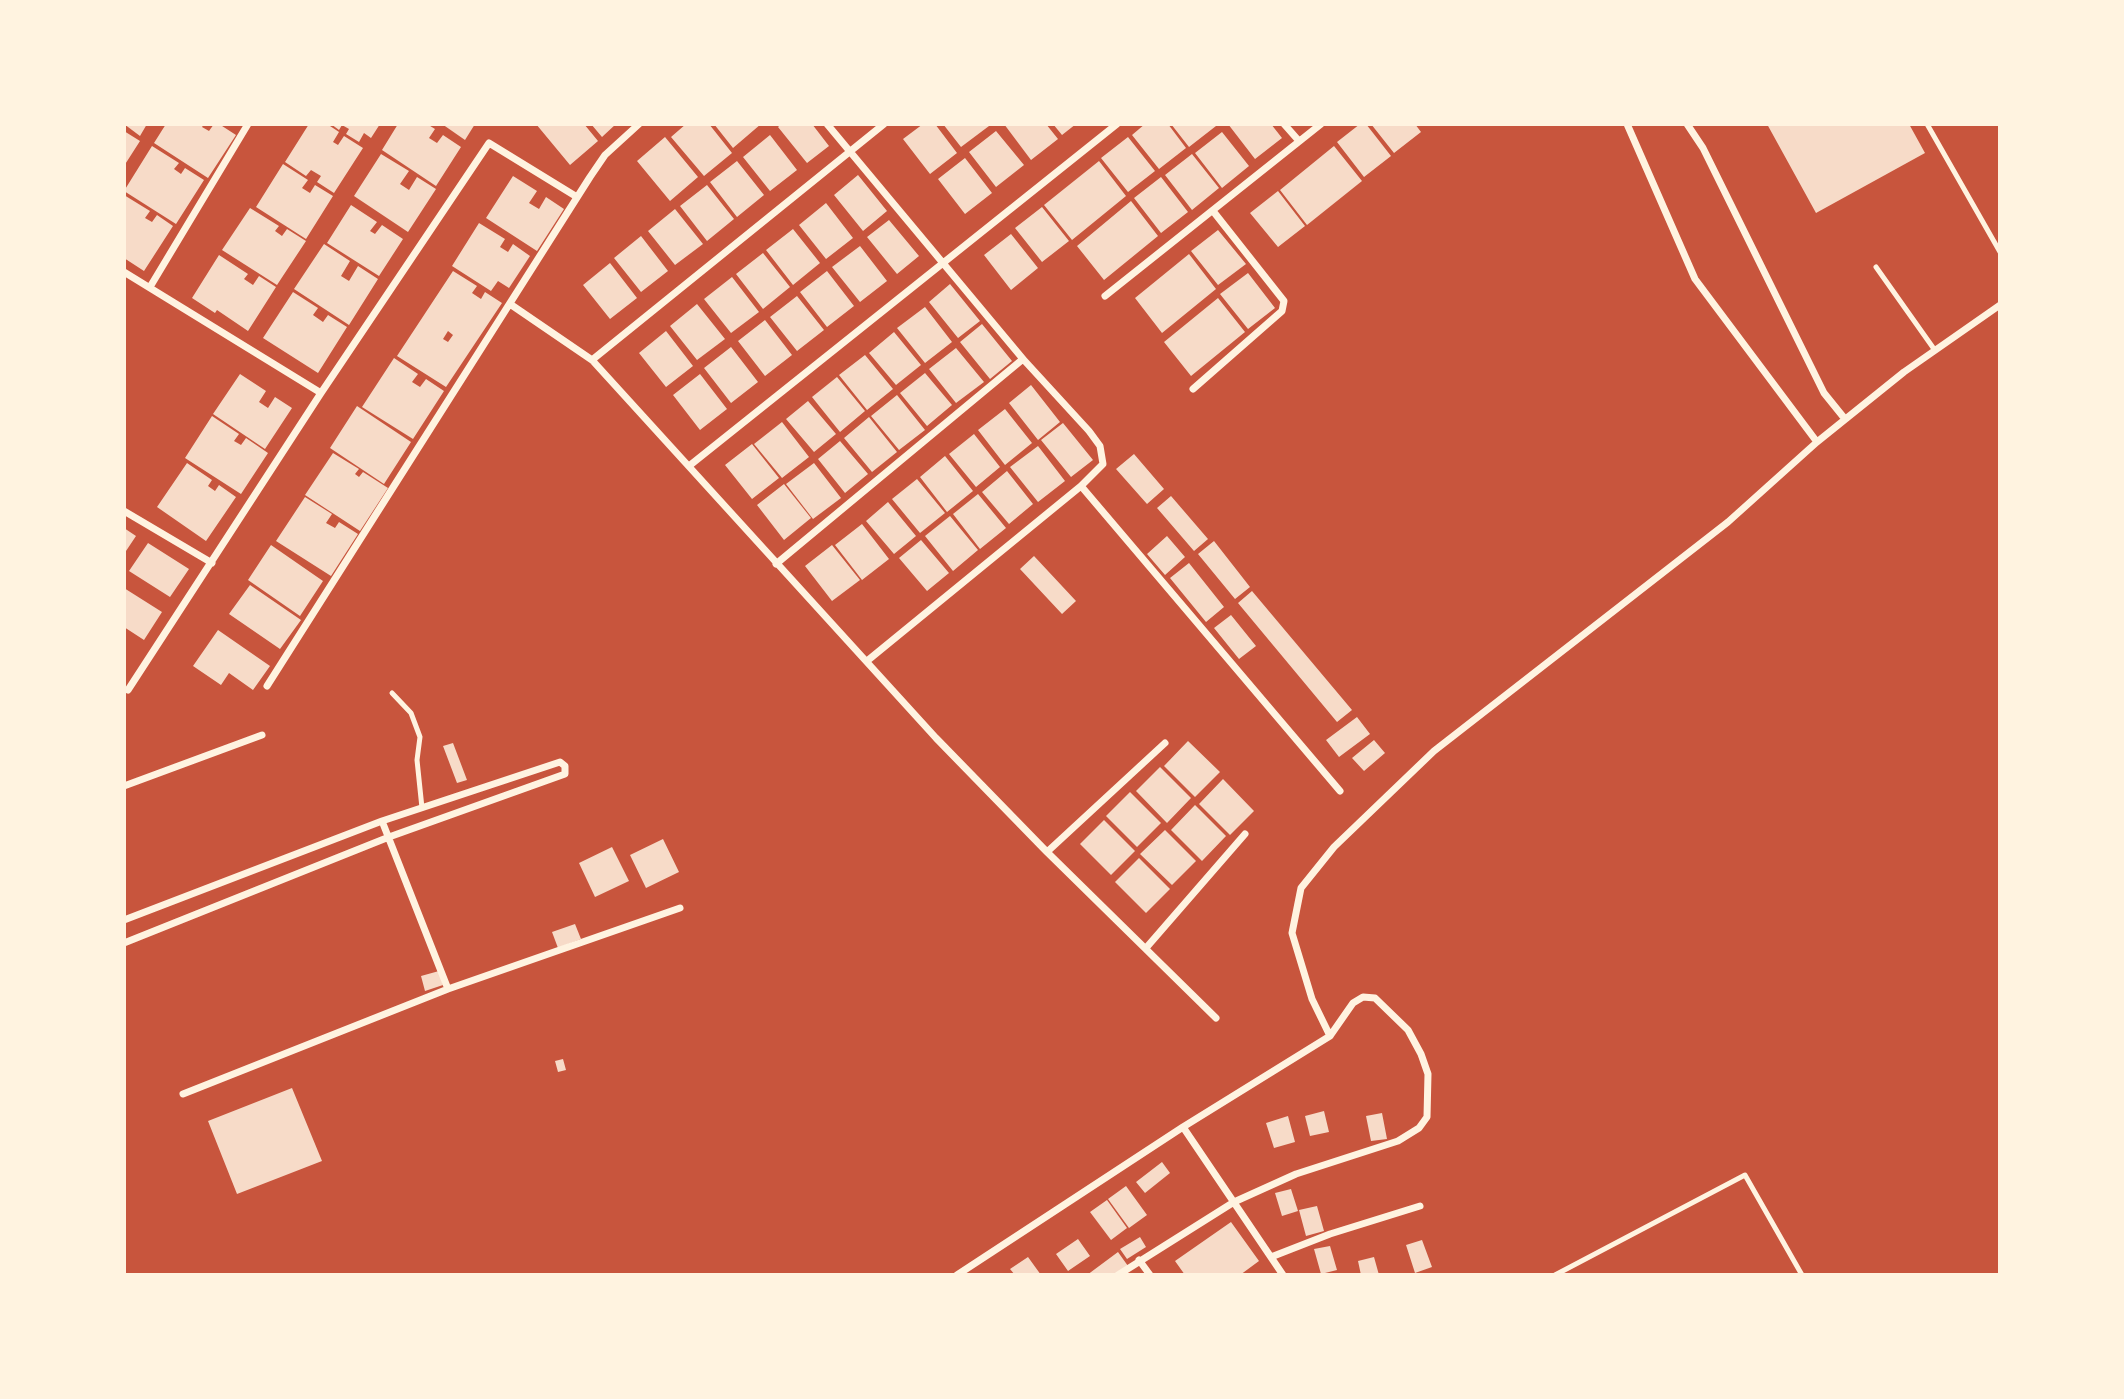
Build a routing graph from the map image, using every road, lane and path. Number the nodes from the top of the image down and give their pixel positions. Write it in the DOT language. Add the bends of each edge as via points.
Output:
graph roads {
  1 [pos="248,124"];
  2 [pos="639,124"];
  3 [pos="827,124"];
  4 [pos="884,124"];
  5 [pos="1117,124"];
  6 [pos="1284,124"];
  7 [pos="1321,124"];
  8 [pos="1627,124"];
  9 [pos="1687,124"];
  10 [pos="1927,124"];
  11 [pos="1298,141"];
  12 [pos="851,151"];
  13 [pos="577,197"];
  14 [pos="1213,211"];
  15 [pos="2000,251"];
  16 [pos="943,263"];
  17 [pos="1876,267"];
  18 [pos="124,272"];
  19 [pos="150,287"];
  20 [pos="1105,296"];
  21 [pos="510,304"];
  22 [pos="2000,306"];
  23 [pos="1934,349"];
  24 [pos="1023,359"];
  25 [pos="592,360"];
  26 [pos="1193,389"];
  27 [pos="321,393"];
  28 [pos="1845,419"];
  29 [pos="1817,442"];
  30 [pos="690,466"];
  31 [pos="1081,486"];
  32 [pos="124,511"];
  33 [pos="212,563"];
  34 [pos="776,564"];
  35 [pos="867,661"];
  36 [pos="267,686"];
  37 [pos="128,690"];
  38 [pos="392,693"];
  39 [pos="262,735"];
  40 [pos="1165,743"];
  41 [pos="124,786"];
  42 [pos="1340,791"];
  43 [pos="422,808"];
  44 [pos="382,821"];
  45 [pos="1245,834"];
  46 [pos="389,837"];
  47 [pos="1047,852"];
  48 [pos="680,908"];
  49 [pos="124,920"];
  50 [pos="124,943"];
  51 [pos="1146,948"];
  52 [pos="448,989"];
  53 [pos="1216,1018"];
  54 [pos="1330,1036"];
  55 [pos="183,1094"];
  56 [pos="1184,1127"];
  57 [pos="1234,1202"];
  58 [pos="1420,1206"];
  59 [pos="1271,1257"];
  60 [pos="1139,1260"];
  61 [pos="957,1275"];
  62 [pos="1118,1275"];
  63 [pos="1150,1275"];
  64 [pos="1283,1275"];
  65 [pos="1555,1275"];
  66 [pos="1802,1275"];
  1 -- 19 [label="street"];
  2 -- 13 [label="street" via="605,155"];
  3 -- 12 [label="street"];
  4 -- 12 [label="street"];
  5 -- 16 [label="street"];
  6 -- 11 [label="street"];
  7 -- 11 [label="street"];
  8 -- 29 [label="street" via="1695,279"];
  9 -- 28 [label="street" via="1825,393"];
  10 -- 15 [label="lane"];
  11 -- 14 [label="street"];
  12 -- 16 [label="street"];
  12 -- 25 [label="street"];
  13 -- 21 [label="street"];
  13 -- 27 [label="street" via="489,143"];
  14 -- 20 [label="street"];
  14 -- 26 [label="street" via="1284,301 1282,311"];
  16 -- 24 [label="street"];
  16 -- 30 [label="street"];
  17 -- 23 [label="lane"];
  18 -- 19 [label="street"];
  19 -- 27 [label="street"];
  21 -- 25 [label="street"];
  21 -- 36 [label="street"];
  22 -- 23 [label="street"];
  23 -- 28 [label="street"];
  24 -- 31 [label="street" via="1100,446 1103,464"];
  24 -- 34 [label="street"];
  25 -- 30 [label="street"];
  27 -- 33 [label="street"];
  28 -- 29 [label="street"];
  29 -- 54 [label="street" via="1728,522 1434,751 1326,857 1301,888 1292,933 1312,999"];
  30 -- 34 [label="street"];
  31 -- 35 [label="street"];
  31 -- 42 [label="street"];
  32 -- 33 [label="street"];
  33 -- 37 [label="street"];
  34 -- 35 [label="street"];
  35 -- 47 [label="street"];
  38 -- 43 [label="lane" via="411,713 421,737 416,760"];
  39 -- 41 [label="street"];
  40 -- 47 [label="street"];
  43 -- 44 [label="street"];
  43 -- 46 [label="street" via="560,762 565,766 565,774"];
  44 -- 46 [label="street"];
  44 -- 49 [label="street"];
  45 -- 51 [label="street"];
  46 -- 50 [label="street"];
  46 -- 52 [label="street"];
  47 -- 51 [label="street"];
  48 -- 52 [label="street"];
  51 -- 53 [label="street"];
  52 -- 55 [label="street"];
  54 -- 56 [label="street"];
  54 -- 57 [label="street" via="1353,1003 1363,997 1383,1004 1408,1030 1422,1054 1428,1073 1427,1117 1398,1141 1296,1174"];
  56 -- 57 [label="street"];
  56 -- 61 [label="street"];
  57 -- 59 [label="street"];
  57 -- 60 [label="street"];
  58 -- 59 [label="street"];
  59 -- 64 [label="street"];
  60 -- 62 [label="street"];
  60 -- 63 [label="street"];
  65 -- 66 [label="lane" via="1745,1175"];
}
